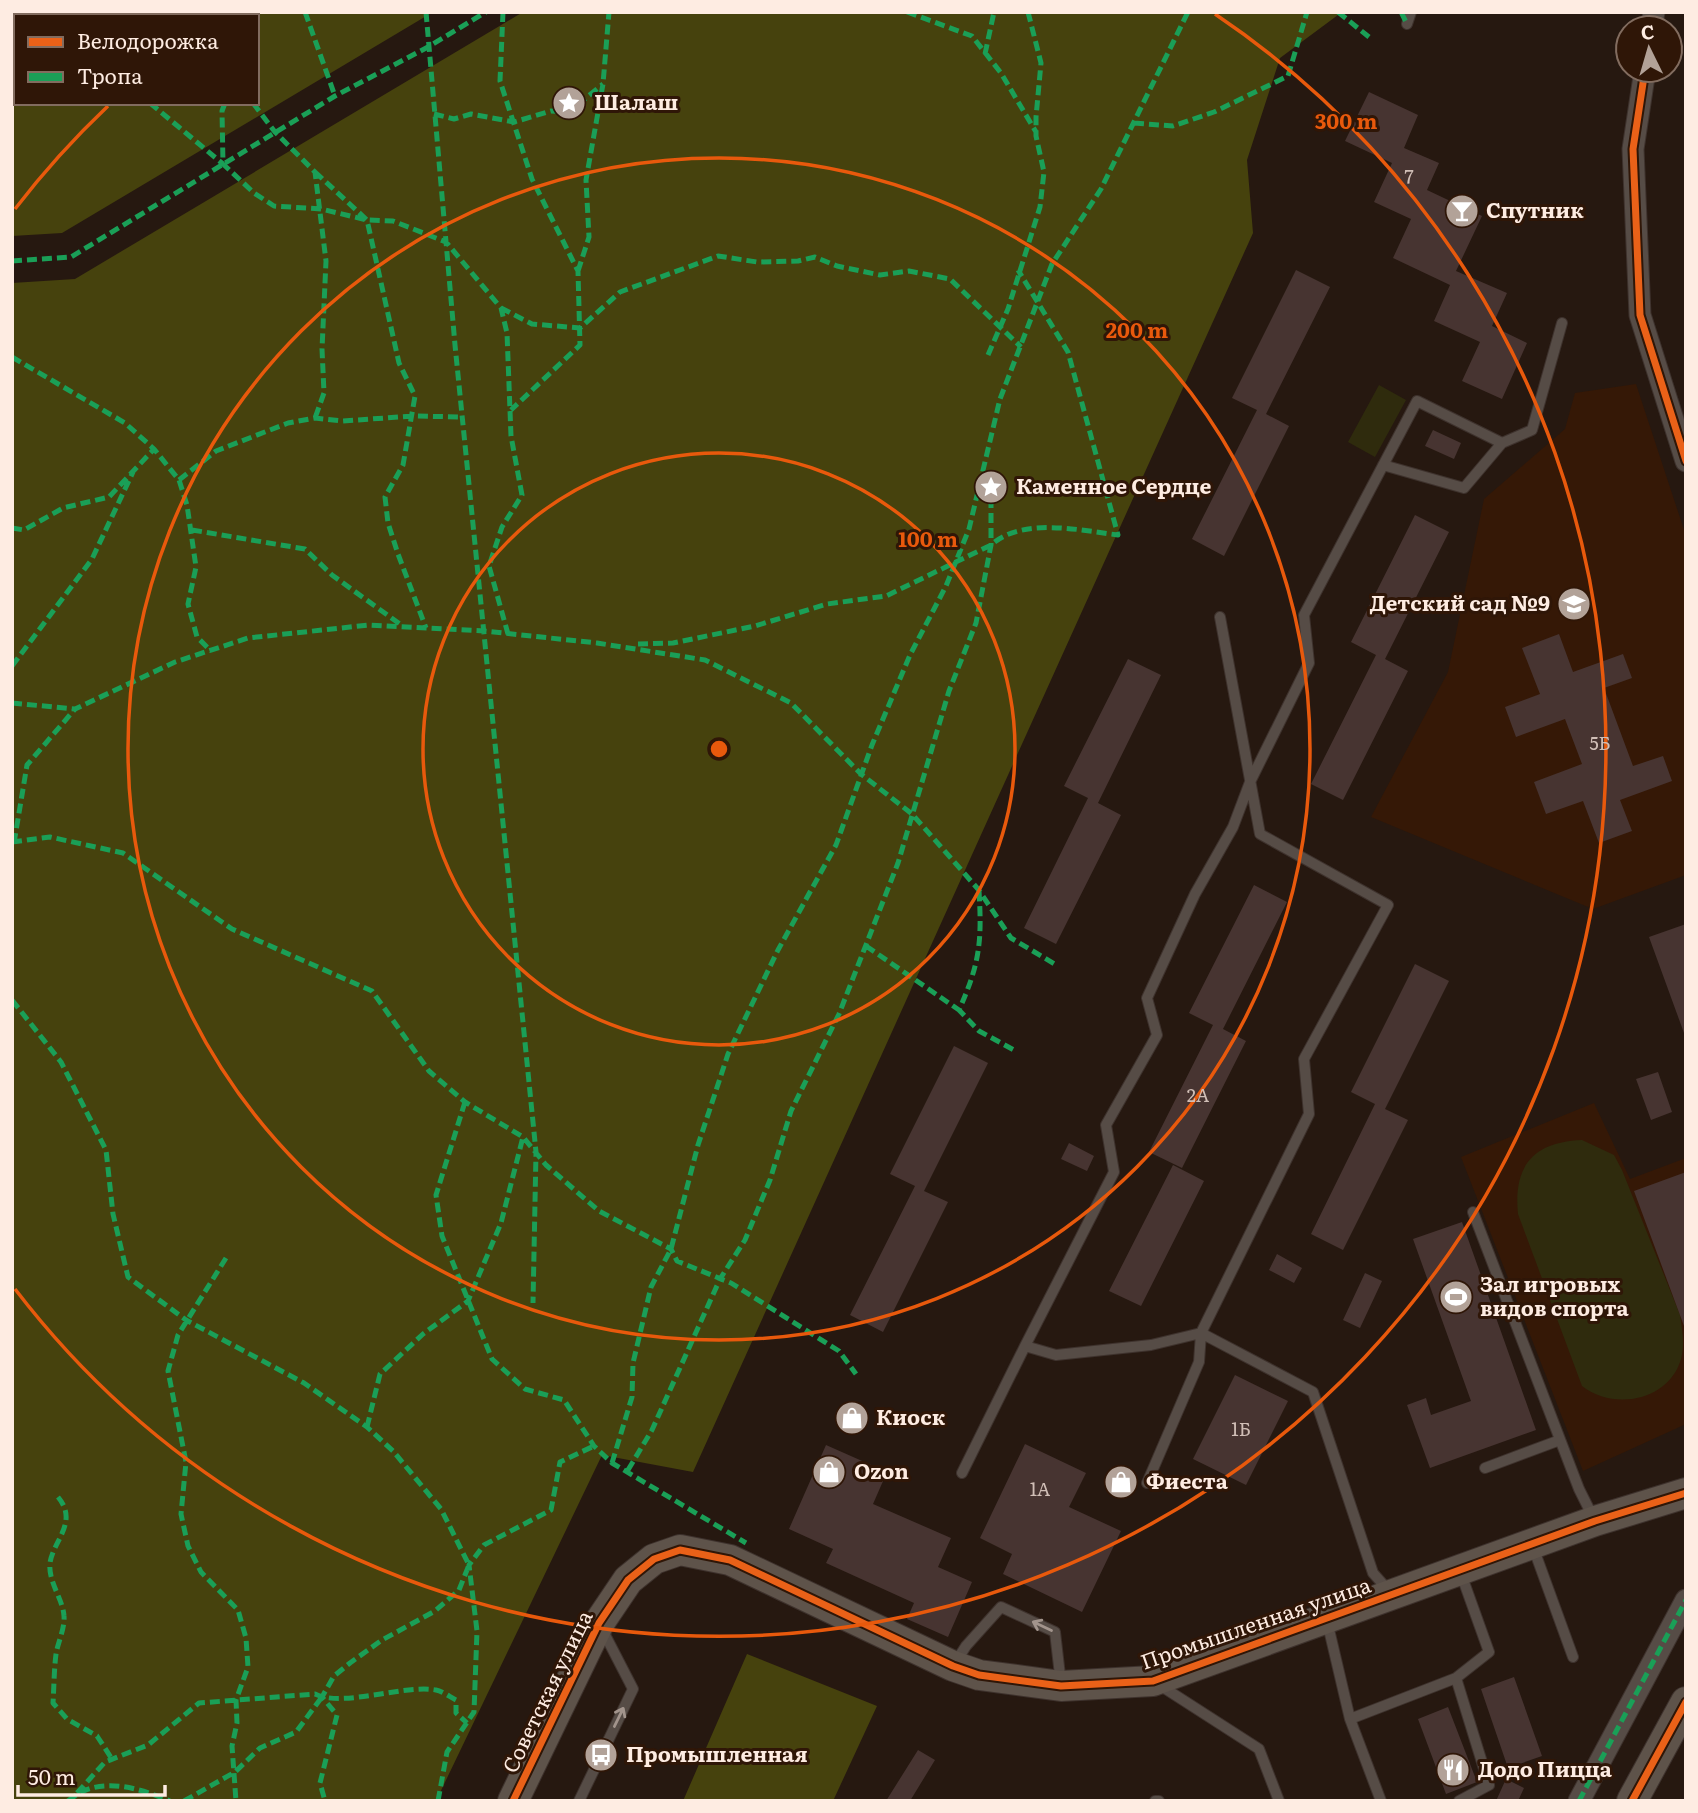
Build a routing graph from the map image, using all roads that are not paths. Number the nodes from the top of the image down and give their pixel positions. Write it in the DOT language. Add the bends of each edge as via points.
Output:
graph roads {
  1 [pos="1411,12"];
  2 [pos="1407,24"];
  3 [pos="1643,84"];
  4 [pos="1562,323"];
  5 [pos="1502,443"];
  6 [pos="1686,461"];
  7 [pos="1383,465"];
  8 [pos="1220,617"];
  9 [pos="1250,782"];
  10 [pos="1473,1212"];
  11 [pos="1201,1333"];
  12 [pos="1025,1346"];
  13 [pos="1560,1440"];
  14 [pos="1485,1468"];
  15 [pos="962,1473"];
  16 [pos="1147,1483"];
  17 [pos="1686,1493"];
  18 [pos="1595,1521"];
  19 [pos="1532,1544"];
  20 [pos="680,1550"];
  21 [pos="1460,1571"];
  22 [pos="1393,1596"];
  23 [pos="1686,1600"];
  24 [pos="1327,1619"];
  25 [pos="599,1623"];
  26 [pos="1573,1657"];
  27 [pos="953,1667"];
  28 [pos="1456,1678"];
  29 [pos="1153,1681"];
  30 [pos="1061,1686"];
  31 [pos="1686,1702"];
  32 [pos="1350,1719"];
  33 [pos="513,1801"];
  34 [pos="579,1801"];
  35 [pos="1279,1801"];
  36 [pos="1381,1801"];
  37 [pos="1459,1801"];
  38 [pos="1579,1801"];
  39 [pos="1632,1801"];
  1 -- 2 [label="lane"];
  3 -- 6 [label="street" via="1633,149 1640,315"];
  4 -- 5 [label="lane" via="1532,430"];
  5 -- 7 [label="lane" via="1464,488"];
  5 -- 7 [label="lane" via="1417,401"];
  7 -- 9 [label="lane" via="1304,615 1309,663"];
  8 -- 9 [label="lane"];
  9 -- 11 [label="lane" via="1260,834 1388,905 1304,1059 1309,1114"];
  9 -- 12 [label="lane" via="1233,827 1195,894 1147,998 1157,1035 1106,1125 1114,1172"];
  10 -- 13 [label="lane"];
  11 -- 12 [label="lane" via="1152,1345 1056,1355"];
  11 -- 16 [label="lane" via="1199,1362"];
  11 -- 22 [label="lane" via="1313,1392 1373,1573"];
  12 -- 15 [label="lane"];
  13 -- 14 [label="lane"];
  13 -- 18 [label="lane"];
  17 -- 18 [label="street, Промышленная улица"];
  18 -- 19 [label="street, Промышленная улица"];
  19 -- 21 [label="street, Промышленная улица"];
  19 -- 26 [label="lane"];
  20 -- 25 [label="street, Советская улица" via="654,1559 628,1580"];
  20 -- 27 [label="street, Промышленная улица" via="730,1560"];
  21 -- 22 [label="street, Промышленная улица"];
  21 -- 28 [label="lane" via="1489,1652"];
  22 -- 24 [label="street, Промышленная улица"];
  23 -- 38 [label="street"];
  24 -- 29 [label="street, Промышленная улица"];
  24 -- 32 [label="lane"];
  25 -- 33 [label="street, Советская улица"];
  34 -- 25 [label="lane, one-way" via="633,1689"];
  27 -- 30 [label="street, Промышленная улица"];
  30 -- 27 [label="lane, one-way" via="1055,1632 1001,1607"];
  28 -- 32 [label="lane"];
  28 -- 37 [label="lane" via="1489,1785"];
  29 -- 30 [label="street, Промышленная улица"];
  29 -- 35 [label="lane" via="1259,1749"];
  31 -- 39 [label="street"];
  32 -- 36 [label="lane"];
}
